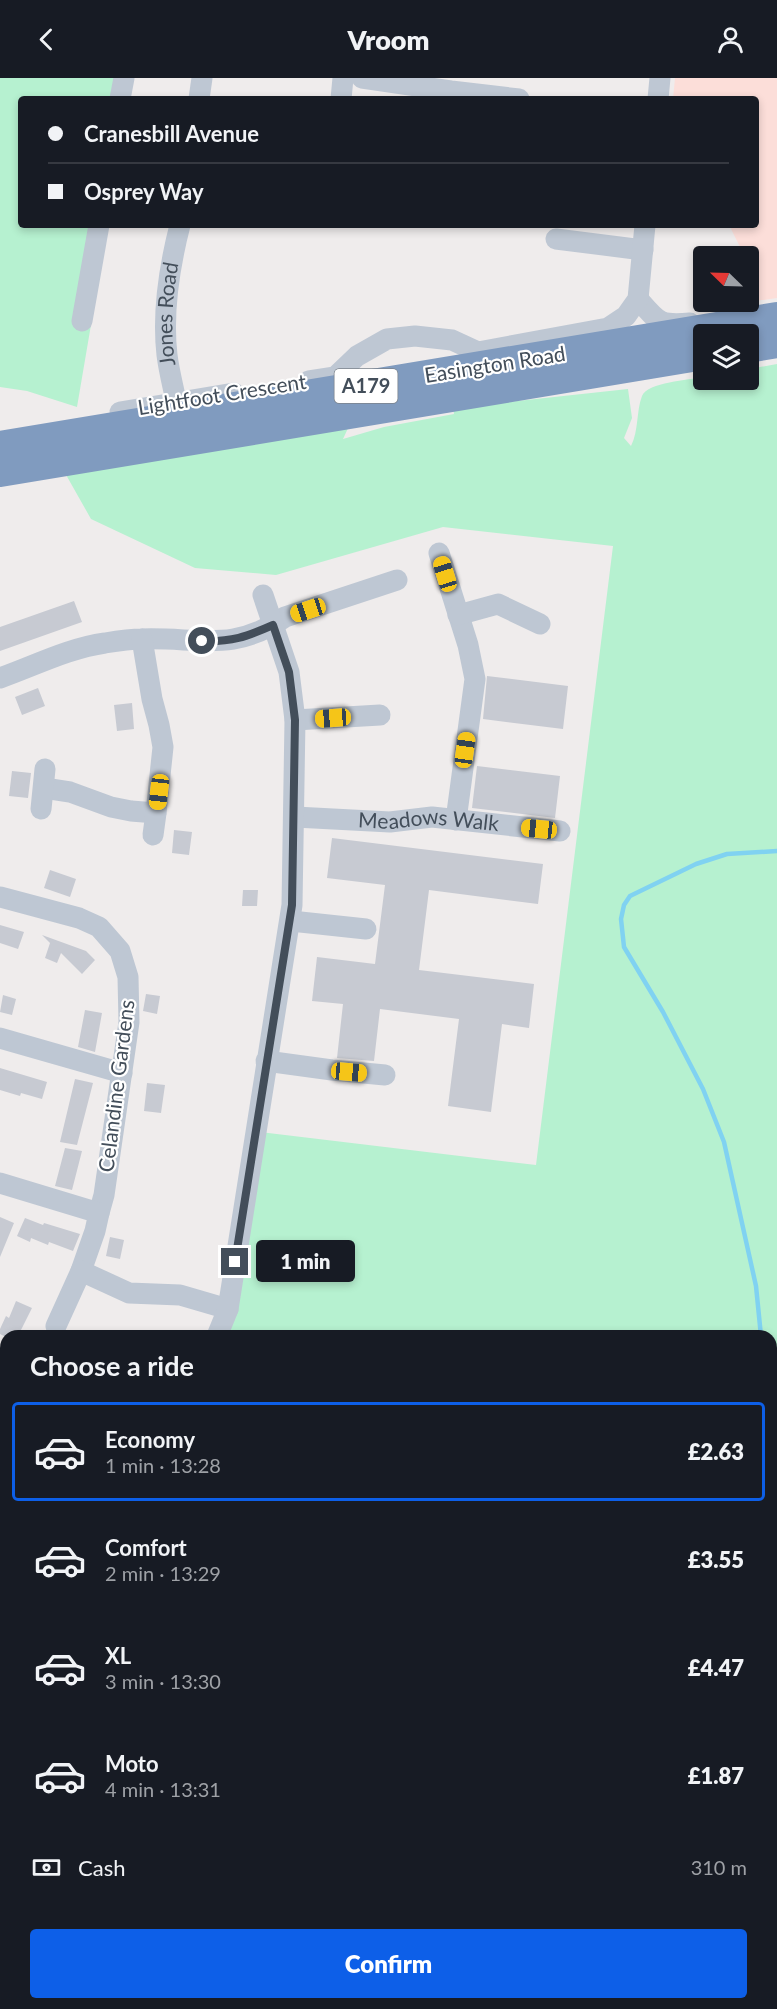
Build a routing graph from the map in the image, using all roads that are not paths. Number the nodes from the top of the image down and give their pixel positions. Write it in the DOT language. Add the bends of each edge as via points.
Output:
graph roads {
  1 [pos="124,78"];
  2 [pos="202,78"];
  3 [pos="343,78"];
  4 [pos="362,78"];
  5 [pos="660,78"];
  6 [pos="451,85"];
  7 [pos="121,96"];
  8 [pos="199,96"];
  9 [pos="341,96"];
  10 [pos="476,96"];
  11 [pos="658,96"];
  12 [pos="98,228"];
  13 [pos="179,228"];
  14 [pos="645,228"];
  15 [pos="556,239"];
  16 [pos="643,250"];
  17 [pos="638,299"];
  18 [pos="777,318"];
  19 [pos="82,321"];
  20 [pos="699,324"];
  21 [pos="759,327"];
  22 [pos="759,340"];
  23 [pos="777,342"];
  24 [pos="693,344"];
  25 [pos="693,356"];
  26 [pos="176,401"];
  27 [pos="2,454"];
  28 [pos="438,553"];
  29 [pos="397,580"];
  30 [pos="263,595"];
  31 [pos="458,615"];
  32 [pos="540,624"];
  33 [pos="273,625"];
  34 [pos="142,639"];
  35 [pos="0,678"];
  36 [pos="380,715"];
  37 [pos="295,720"];
  38 [pos="43,789"];
  39 [pos="156,813"];
  40 [pos="295,817"];
  41 [pos="456,820"];
  42 [pos="560,831"];
  43 [pos="153,835"];
  44 [pos="0,897"];
  45 [pos="291,921"];
  46 [pos="366,929"];
  47 [pos="0,1038"];
  48 [pos="266,1061"];
  49 [pos="122,1073"];
  50 [pos="385,1075"];
  51 [pos="0,1183"];
  52 [pos="99,1213"];
  53 [pos="81,1271"];
  54 [pos="228,1309"];
  55 [pos="56,1326"];
  56 [pos="219,1330"];
  1 -- 7 [label="street"];
  2 -- 8 [label="street"];
  3 -- 9 [label="street"];
  4 -- 6 [label="street"];
  5 -- 11 [label="street"];
  6 -- 10 [label="street"];
  12 -- 19 [label="street"];
  13 -- 26 [label="street, Jones Road" via="165,320"];
  14 -- 16 [label="street"];
  15 -- 16 [label="street"];
  16 -- 17 [label="street"];
  17 -- 20 [label="street" via="654,317 669,325"];
  17 -- 26 [label="street, Lightfoot Crescent" via="627,316 608,328 478,352 452,340 415,336 387,339 357,356 335,377"];
  18 -- 21 [label="highway, Easington Road / A179"];
  22 -- 23 [label="highway, Easington Road / A179"];
  24 -- 27 [label="highway, Easington Road / A179"];
  25 -- 27 [label="highway, Easington Road / A179"];
  26 -- 27 [label="street, Lightfoot Crescent" via="43,426"];
  28 -- 31 [label="street"];
  29 -- 33 [label="street" via="285,617"];
  30 -- 33 [label="street"];
  31 -- 32 [label="street" via="498,604"];
  31 -- 41 [label="street" via="475,679"];
  33 -- 34 [label="street" via="222,642"];
  33 -- 37 [label="street" via="289,672"];
  34 -- 35 [label="street" via="102,644"];
  34 -- 39 [label="street" via="163,747"];
  36 -- 37 [label="street"];
  37 -- 40 [label="street"];
  38 -- 39 [label="street" via="70,792 111,807"];
  39 -- 43 [label="street"];
  40 -- 41 [label="street, Meadows Walk" via="390,822 432,817"];
  40 -- 45 [label="street"];
  41 -- 42 [label="street, Meadows Walk"];
  44 -- 49 [label="street, Celandine Gardens" via="99,927 120,951 128,977 129,1022"];
  45 -- 46 [label="street"];
  45 -- 48 [label="street"];
  47 -- 49 [label="street"];
  48 -- 50 [label="street"];
  48 -- 54 [label="street"];
  49 -- 52 [label="street, Celandine Gardens"];
  51 -- 52 [label="street"];
  52 -- 53 [label="street, Celandine Gardens"];
  53 -- 54 [label="street" via="129,1293 180,1295"];
  53 -- 55 [label="street"];
  54 -- 56 [label="street"];
}
